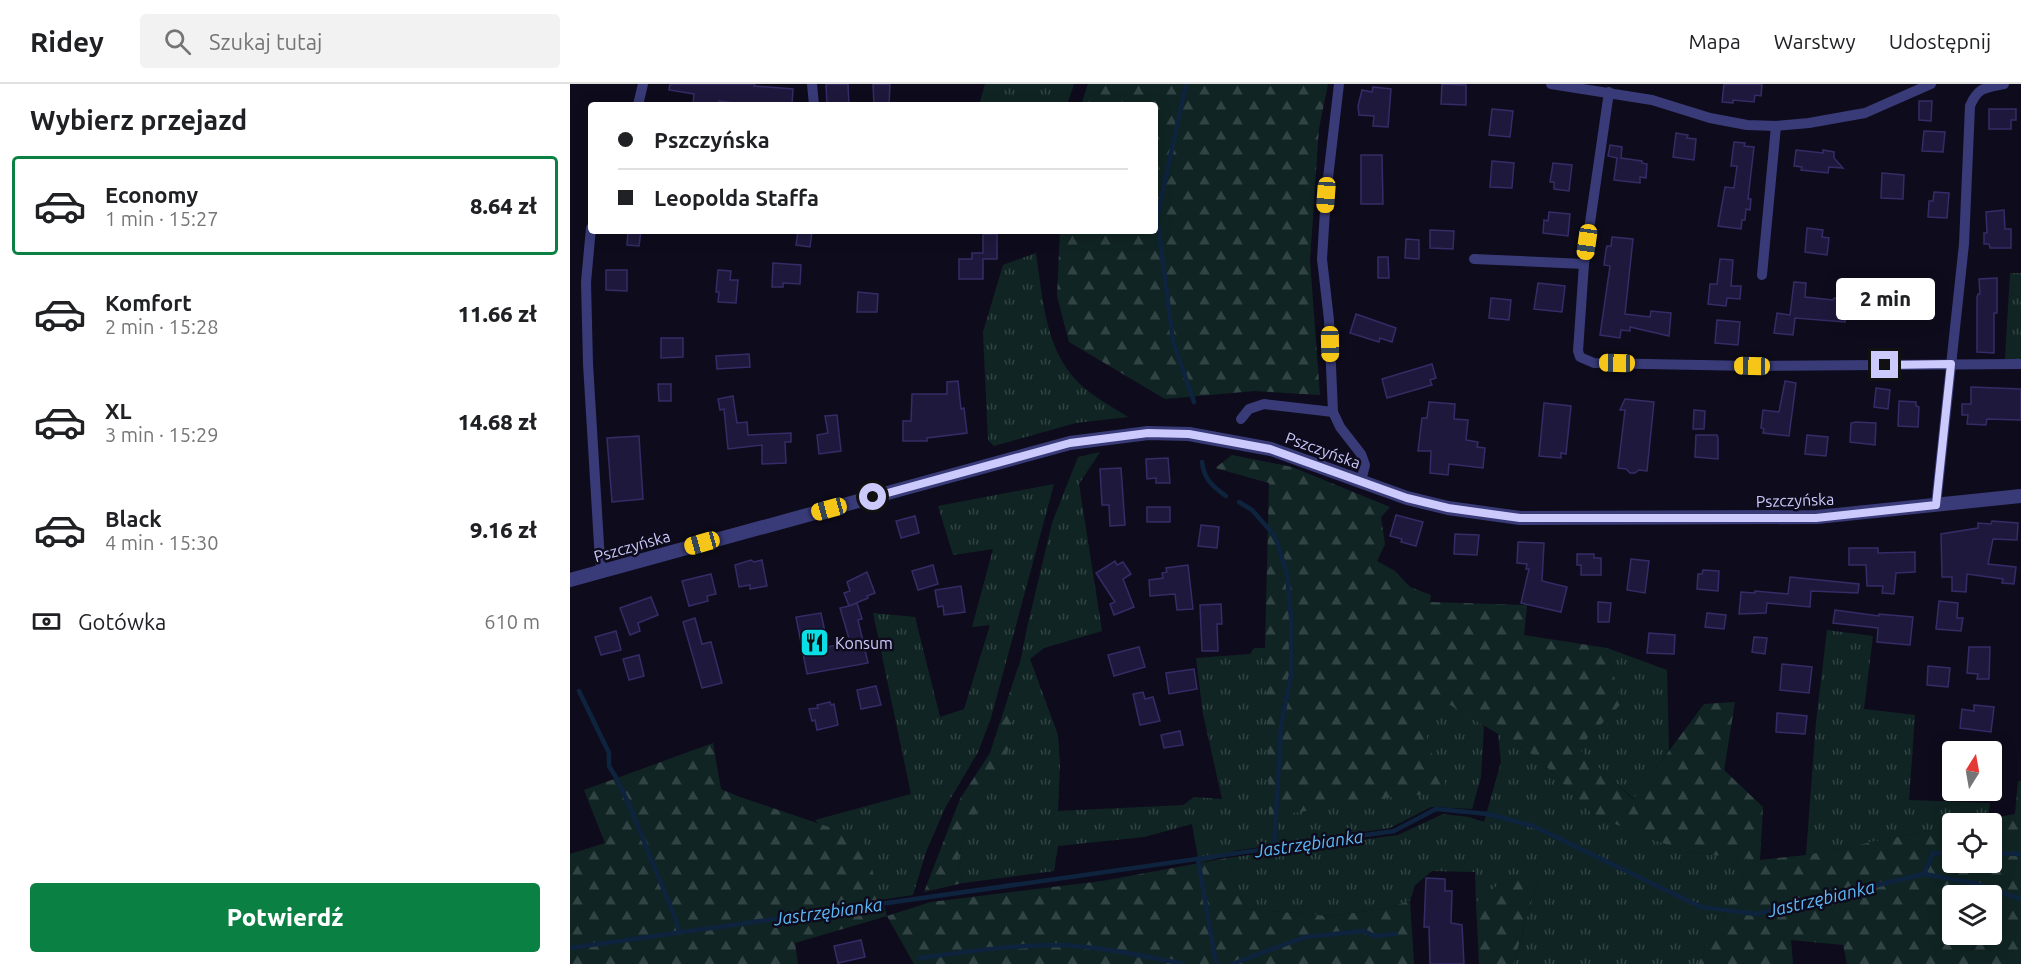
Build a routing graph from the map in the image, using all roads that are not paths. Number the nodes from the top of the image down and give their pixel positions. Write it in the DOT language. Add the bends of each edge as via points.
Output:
graph roads {
  1 [pos="643,84"];
  2 [pos="812,84"];
  3 [pos="1339,84"];
  4 [pos="1551,84"];
  5 [pos="1931,84"];
  6 [pos="2004,84"];
  7 [pos="1609,92"];
  8 [pos="639,102"];
  9 [pos="814,102"];
  10 [pos="1776,126"];
  11 [pos="590,234"];
  12 [pos="1474,259"];
  13 [pos="1584,264"];
  14 [pos="1761,275"];
  15 [pos="1951,364"];
  16 [pos="2021,364"];
  17 [pos="1333,412"];
  18 [pos="1241,419"];
  19 [pos="1361,481"];
  20 [pos="2021,496"];
  21 [pos="1936,505"];
  22 [pos="603,571"];
  23 [pos="570,580"];
  1 -- 8 [label="street"];
  2 -- 9 [label="street"];
  3 -- 17 [label="street" via="1322,259"];
  4 -- 7 [label="street"];
  5 -- 10 [label="street" via="1864,113"];
  6 -- 15 [label="street" via="1975,93 1970,106 1964,244"];
  7 -- 10 [label="street" via="1710,118"];
  7 -- 13 [label="street"];
  10 -- 14 [label="street"];
  11 -- 22 [label="street" via="586,282 588,364"];
  12 -- 13 [label="street"];
  13 -- 15 [label="street" via="1578,351 1580,357 1594,363"];
  15 -- 16 [label="street"];
  15 -- 21 [label="street"];
  17 -- 18 [label="street" via="1264,404 1249,409"];
  17 -- 19 [label="street" via="1361,454 1365,465"];
  19 -- 21 [label="street, Pszczyńska" via="1448,508 1520,518 1816,518"];
  19 -- 22 [label="street, Pszczyńska" via="1270,449 1189,434 1148,433 1070,443"];
  20 -- 21 [label="street, Pszczyńska"];
  22 -- 23 [label="street, Pszczyńska"];
}
